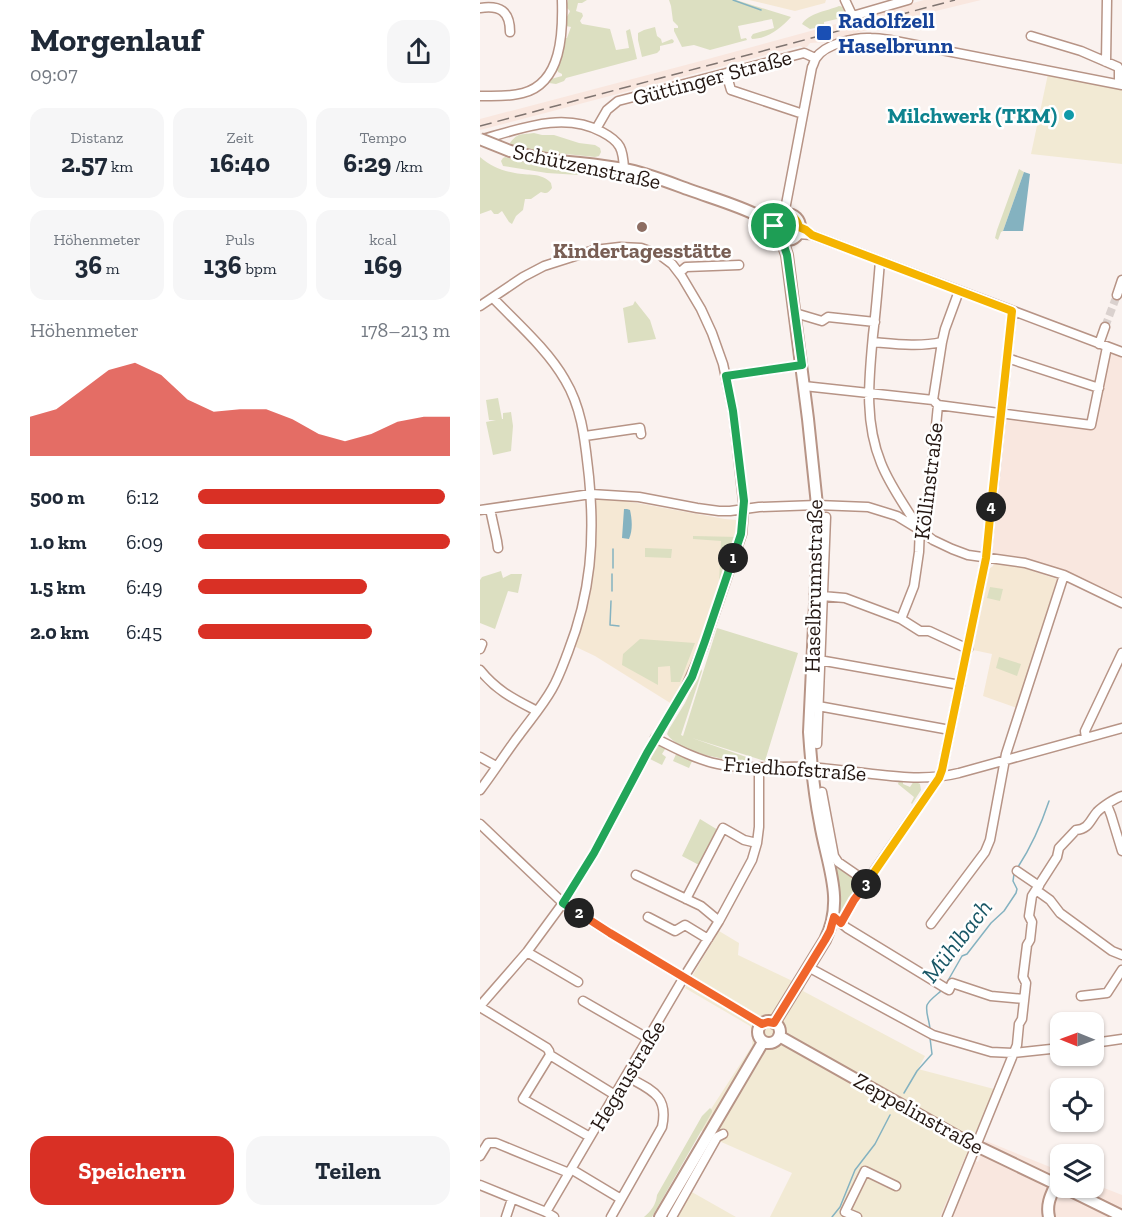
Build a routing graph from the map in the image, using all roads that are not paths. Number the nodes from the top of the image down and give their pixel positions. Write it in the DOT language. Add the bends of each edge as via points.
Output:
graph roads {
  1 [pos="562,0"];
  2 [pos="908,0"];
  3 [pos="1107,0"];
  4 [pos="846,1"];
  5 [pos="480,8"];
  6 [pos="510,32"];
  7 [pos="1031,36"];
  8 [pos="816,58"];
  9 [pos="1106,62"];
  10 [pos="726,73"];
  11 [pos="1121,85"];
  12 [pos="480,96"];
  13 [pos="803,114"];
  14 [pos="596,129"];
  15 [pos="480,139"];
  16 [pos="624,169"];
  17 [pos="782,219"];
  18 [pos="792,235"];
  19 [pos="880,261"];
  20 [pos="739,265"];
  21 [pos="679,273"];
  22 [pos="1122,280"];
  23 [pos="959,291"];
  24 [pos="1117,295"];
  25 [pos="493,298"];
  26 [pos="480,306"];
  27 [pos="1012,311"];
  28 [pos="795,314"];
  29 [pos="875,322"];
  30 [pos="1105,327"];
  31 [pos="873,342"];
  32 [pos="942,342"];
  33 [pos="1103,345"];
  34 [pos="1122,352"];
  35 [pos="1007,358"];
  36 [pos="802,365"];
  37 [pos="726,376"];
  38 [pos="804,386"];
  39 [pos="1099,388"];
  40 [pos="868,392"];
  41 [pos="936,403"];
  42 [pos="1002,412"];
  43 [pos="641,434"];
  44 [pos="585,436"];
  45 [pos="591,494"];
  46 [pos="817,505"];
  47 [pos="490,509"];
  48 [pos="744,509"];
  49 [pos="480,510"];
  50 [pos="826,518"];
  51 [pos="920,530"];
  52 [pos="498,548"];
  53 [pos="986,558"];
  54 [pos="1064,575"];
  55 [pos="822,596"];
  56 [pos="1122,603"];
  57 [pos="901,619"];
  58 [pos="968,649"];
  59 [pos="1122,653"];
  60 [pos="819,660"];
  61 [pos="480,670"];
  62 [pos="960,686"];
  63 [pos="818,706"];
  64 [pos="537,711"];
  65 [pos="1122,728"];
  66 [pos="950,730"];
  67 [pos="655,738"];
  68 [pos="1086,738"];
  69 [pos="817,744"];
  70 [pos="480,757"];
  71 [pos="1005,760"];
  72 [pos="496,766"];
  73 [pos="759,768"];
  74 [pos="812,768"];
  75 [pos="939,778"];
  76 [pos="480,790"];
  77 [pos="822,792"];
  78 [pos="1122,796"];
  79 [pos="1107,805"];
  80 [pos="480,824"];
  81 [pos="757,843"];
  82 [pos="1122,852"];
  83 [pos="1017,871"];
  84 [pos="636,875"];
  85 [pos="867,882"];
  86 [pos="1038,888"];
  87 [pos="687,899"];
  88 [pos="563,903"];
  89 [pos="648,917"];
  90 [pos="837,920"];
  91 [pos="719,921"];
  92 [pos="931,924"];
  93 [pos="708,939"];
  94 [pos="527,952"];
  95 [pos="1122,955"];
  96 [pos="808,967"];
  97 [pos="1122,970"];
  98 [pos="684,978"];
  99 [pos="578,982"];
  100 [pos="1107,993"];
  101 [pos="1119,993"];
  102 [pos="1081,996"];
  103 [pos="1024,999"];
  104 [pos="583,1001"];
  105 [pos="480,1006"];
  106 [pos="774,1023"];
  107 [pos="762,1024"];
  108 [pos="779,1036"];
  109 [pos="649,1039"];
  110 [pos="1122,1039"];
  111 [pos="763,1042"];
  112 [pos="1104,1042"];
  113 [pos="1050,1048"];
  114 [pos="1013,1053"];
  115 [pos="550,1055"];
  116 [pos="626,1076"];
  117 [pos="615,1095"];
  118 [pos="723,1134"];
  119 [pos="590,1137"];
  120 [pos="976,1146"];
  121 [pos="480,1156"];
  122 [pos="570,1171"];
  123 [pos="1050,1181"];
  124 [pos="480,1185"];
  125 [pos="896,1186"];
  126 [pos="1051,1198"];
  127 [pos="1085,1198"];
  128 [pos="512,1199"];
  129 [pos="621,1199"];
  130 [pos="550,1215"];
  131 [pos="1122,1216"];
  132 [pos="506,1217"];
  133 [pos="611,1217"];
  134 [pos="660,1217"];
  135 [pos="672,1217"];
  136 [pos="857,1217"];
  137 [pos="947,1217"];
  138 [pos="1049,1217"];
  1 -- 12 [label="street" via="560,42 546,80 524,93"];
  2 -- 4 [label="street" via="856,15 852,15"];
  3 -- 9 [label="street"];
  5 -- 6 [label="street" via="504,12 509,18"];
  7 -- 9 [label="street"];
  8 -- 10 [label="street, Güttinger Straße" via="804,53"];
  8 -- 11 [label="street, Güttinger Straße" via="838,44 869,38"];
  8 -- 13 [label="street"];
  9 -- 11 [label="street, Güttinger Straße" via="1119,68"];
  10 -- 13 [label="street" via="731,90"];
  10 -- 14 [label="street, Güttinger Straße" via="618,101 607,110"];
  13 -- 17 [label="street"];
  14 -- 15 [label="street" via="548,122"];
  14 -- 16 [label="street" via="621,147"];
  15 -- 16 [label="main road, Schützenstraße, bridge" via="545,159"];
  16 -- 17 [label="main road, Schützenstraße" via="762,217"];
  17 -- 18 [label="main road" via="796,219"];
  17 -- 18 [label="main road" via="775,233"];
  18 -- 19 [label="street" via="812,235"];
  18 -- 28 [label="main road, Haselbrunnstraße" via="787,255"];
  19 -- 23 [label="street"];
  19 -- 29 [label="street"];
  20 -- 21 [label="street" via="686,267"];
  21 -- 25 [label="street" via="660,255 648,250 609,247 544,266"];
  21 -- 37 [label="street" via="704,315"];
  22 -- 24 [label="street"];
  23 -- 27 [label="street"];
  23 -- 32 [label="street, Köllinstraße"];
  25 -- 26 [label="street"];
  25 -- 44 [label="street" via="560,372 578,406"];
  27 -- 33 [label="street"];
  27 -- 35 [label="street"];
  28 -- 29 [label="street" via="822,321 830,317"];
  28 -- 36 [label="main road, Haselbrunnstraße"];
  29 -- 31 [label="street"];
  30 -- 33 [label="street"];
  31 -- 32 [label="street"];
  31 -- 40 [label="street"];
  32 -- 41 [label="street, Köllinstraße"];
  33 -- 34 [label="street"];
  33 -- 39 [label="street"];
  35 -- 39 [label="street"];
  35 -- 42 [label="street"];
  36 -- 37 [label="street"];
  36 -- 38 [label="main road, Haselbrunnstraße"];
  37 -- 48 [label="street"];
  38 -- 40 [label="street"];
  38 -- 46 [label="main road, Haselbrunnstraße"];
  39 -- 42 [label="street" via="1091,424"];
  40 -- 41 [label="street"];
  40 -- 51 [label="street" via="871,429 881,463"];
  41 -- 42 [label="street"];
  41 -- 51 [label="street, Köllinstraße" via="928,508"];
  42 -- 53 [label="street"];
  43 -- 44 [label="street" via="640,428"];
  44 -- 45 [label="street"];
  45 -- 47 [label="street"];
  45 -- 48 [label="street" via="636,496 719,512"];
  45 -- 64 [label="street" via="590,572 584,602 560,672"];
  46 -- 48 [label="street"];
  46 -- 51 [label="street" via="876,508"];
  46 -- 74 [label="main road, Haselbrunnstraße" via="809,732"];
  47 -- 49 [label="street"];
  47 -- 52 [label="street"];
  48 -- 67 [label="street" via="741,534 697,665"];
  50 -- 55 [label="street, Haselbrunnstraße"];
  51 -- 53 [label="street" via="952,549"];
  51 -- 57 [label="street, Köllinstraße" via="915,578"];
  53 -- 54 [label="street" via="1025,563"];
  53 -- 58 [label="street"];
  54 -- 56 [label="street"];
  54 -- 71 [label="street"];
  55 -- 57 [label="street" via="845,598"];
  55 -- 60 [label="street, Haselbrunnstraße"];
  57 -- 58 [label="street" via="920,631 929,631"];
  58 -- 62 [label="street"];
  59 -- 68 [label="street" via="1085,731"];
  60 -- 62 [label="street"];
  60 -- 63 [label="street, Haselbrunnstraße"];
  61 -- 64 [label="street" via="497,689"];
  62 -- 66 [label="street"];
  63 -- 66 [label="street"];
  63 -- 69 [label="street, Haselbrunnstraße"];
  64 -- 72 [label="street"];
  65 -- 68 [label="street, Friedhofstraße"];
  66 -- 75 [label="street"];
  67 -- 73 [label="street, Friedhofstraße" via="718,764"];
  67 -- 88 [label="street"];
  68 -- 71 [label="street, Friedhofstraße"];
  70 -- 72 [label="street"];
  71 -- 75 [label="street, Friedhofstraße"];
  71 -- 92 [label="street" via="985,852"];
  72 -- 76 [label="street"];
  73 -- 74 [label="street, Friedhofstraße"];
  73 -- 81 [label="street, Hegaustraße"];
  74 -- 75 [label="street, Friedhofstraße"];
  74 -- 90 [label="main road, Haselbrunnstraße"];
  75 -- 85 [label="street"];
  77 -- 85 [label="street" via="834,856"];
  78 -- 79 [label="street"];
  79 -- 82 [label="street"];
  79 -- 86 [label="street" via="1059,848"];
  80 -- 88 [label="street"];
  81 -- 87 [label="street" via="723,828"];
  81 -- 91 [label="street, Hegaustraße" via="753,860"];
  83 -- 86 [label="street"];
  84 -- 87 [label="street"];
  85 -- 90 [label="street"];
  86 -- 95 [label="street" via="1060,913"];
  86 -- 103 [label="street" via="1032,896 1029,916 1032,922 1023,976"];
  87 -- 91 [label="street"];
  88 -- 94 [label="street"];
  88 -- 98 [label="street"];
  89 -- 93 [label="street" via="675,931 686,925"];
  90 -- 96 [label="main road"];
  90 -- 103 [label="street" via="944,988 949,990 952,983 991,996"];
  91 -- 93 [label="street, Hegaustraße"];
  93 -- 98 [label="street, Hegaustraße"];
  94 -- 99 [label="street"];
  94 -- 105 [label="street"];
  96 -- 106 [label="main road"];
  96 -- 114 [label="street" via="929,1033 991,1052"];
  97 -- 100 [label="street"];
  98 -- 107 [label="street"];
  98 -- 109 [label="street, Hegaustraße"];
  100 -- 101 [label="street"];
  100 -- 102 [label="street"];
  103 -- 114 [label="street"];
  104 -- 109 [label="street"];
  105 -- 115 [label="street" via="547,1048"];
  106 -- 107 [label="main road"];
  106 -- 108 [label="main road"];
  107 -- 111 [label="main road" via="758,1034"];
  108 -- 111 [label="main road" via="773,1042"];
  108 -- 120 [label="main road, Zeppelinstraße"];
  109 -- 116 [label="street, Hegaustraße"];
  110 -- 112 [label="street"];
  111 -- 134 [label="main road"];
  113 -- 114 [label="street"];
  114 -- 120 [label="street"];
  115 -- 117 [label="street"];
  115 -- 119 [label="street" via="523,1099"];
  116 -- 117 [label="street, Hegaustraße"];
  116 -- 129 [label="street" via="659,1098 664,1119"];
  117 -- 119 [label="street, Hegaustraße"];
  118 -- 135 [label="street" via="717,1137"];
  119 -- 122 [label="street, Hegaustraße"];
  120 -- 123 [label="main road, Zeppelinstraße"];
  120 -- 137 [label="street"];
  121 -- 122 [label="street" via="488,1143 496,1143"];
  122 -- 129 [label="street"];
  122 -- 130 [label="street, Hegaustraße"];
  124 -- 128 [label="street"];
  125 -- 136 [label="street" via="865,1172 845,1212"];
  126 -- 138 [label="main road"];
  127 -- 131 [label="main road, Zeppelinstraße"];
  128 -- 130 [label="street"];
  128 -- 132 [label="street"];
  129 -- 133 [label="street"];
}
